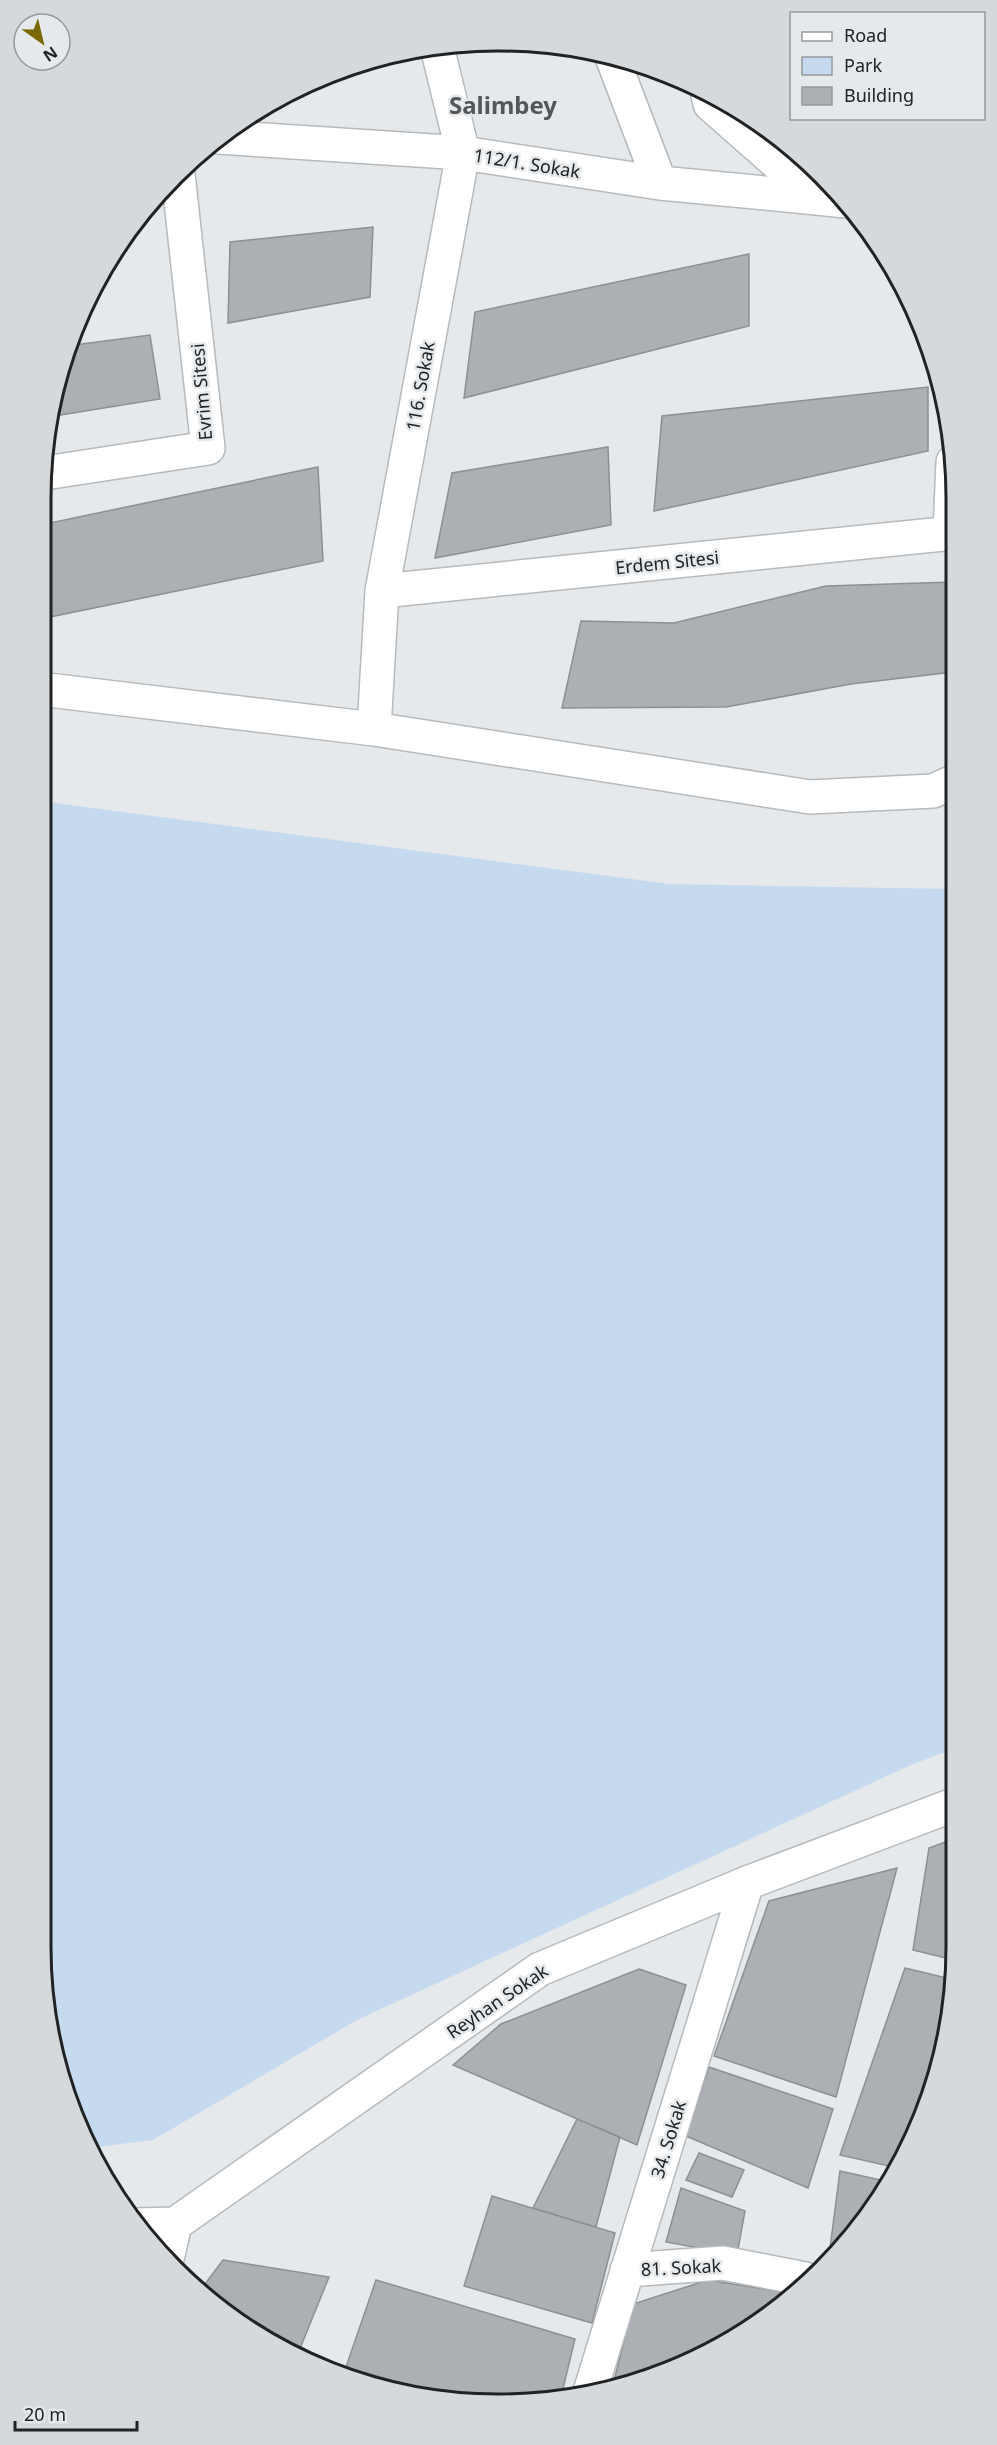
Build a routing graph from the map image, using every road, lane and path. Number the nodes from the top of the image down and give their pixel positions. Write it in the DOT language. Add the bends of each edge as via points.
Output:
graph roads {
  1 [pos="439,55"];
  2 [pos="616,67"];
  3 [pos="712,106"];
  4 [pos="233,138"];
  5 [pos="463,153"];
  6 [pos="660,183"];
  7 [pos="179,185"];
  8 [pos="820,187"];
  9 [pos="826,194"];
  10 [pos="52,472"];
  11 [pos="946,534"];
  12 [pos="382,591"];
  13 [pos="51,690"];
  14 [pos="374,729"];
  15 [pos="946,786"];
  16 [pos="946,1808"];
  17 [pos="747,1883"];
  18 [pos="175,2223"];
  19 [pos="148,2224"];
  20 [pos="169,2249"];
  21 [pos="627,2270"];
  22 [pos="799,2278"];
  23 [pos="592,2384"];
  1 -- 5 [label="street, 116. Sokak"];
  2 -- 6 [label="street"];
  3 -- 8 [label="street"];
  4 -- 5 [label="street, 112/1. Sokak"];
  5 -- 6 [label="street, 112/1. Sokak"];
  5 -- 12 [label="street, 116. Sokak"];
  6 -- 9 [label="street, 112/1. Sokak"];
  7 -- 10 [label="street, Evrim Sitesi" via="208,448"];
  11 -- 12 [label="street, Erdem Sitesi"];
  12 -- 14 [label="street, 116. Sokak"];
  13 -- 14 [label="street"];
  14 -- 15 [label="street" via="810,797 933,792"];
  16 -- 17 [label="street, Reyhan Sokak"];
  17 -- 18 [label="street, Reyhan Sokak" via="540,1970"];
  17 -- 21 [label="street, 34. Sokak"];
  18 -- 19 [label="street"];
  18 -- 20 [label="street"];
  21 -- 22 [label="street, 81. Sokak" via="723,2263"];
  21 -- 23 [label="street, 34. Sokak"];
}
